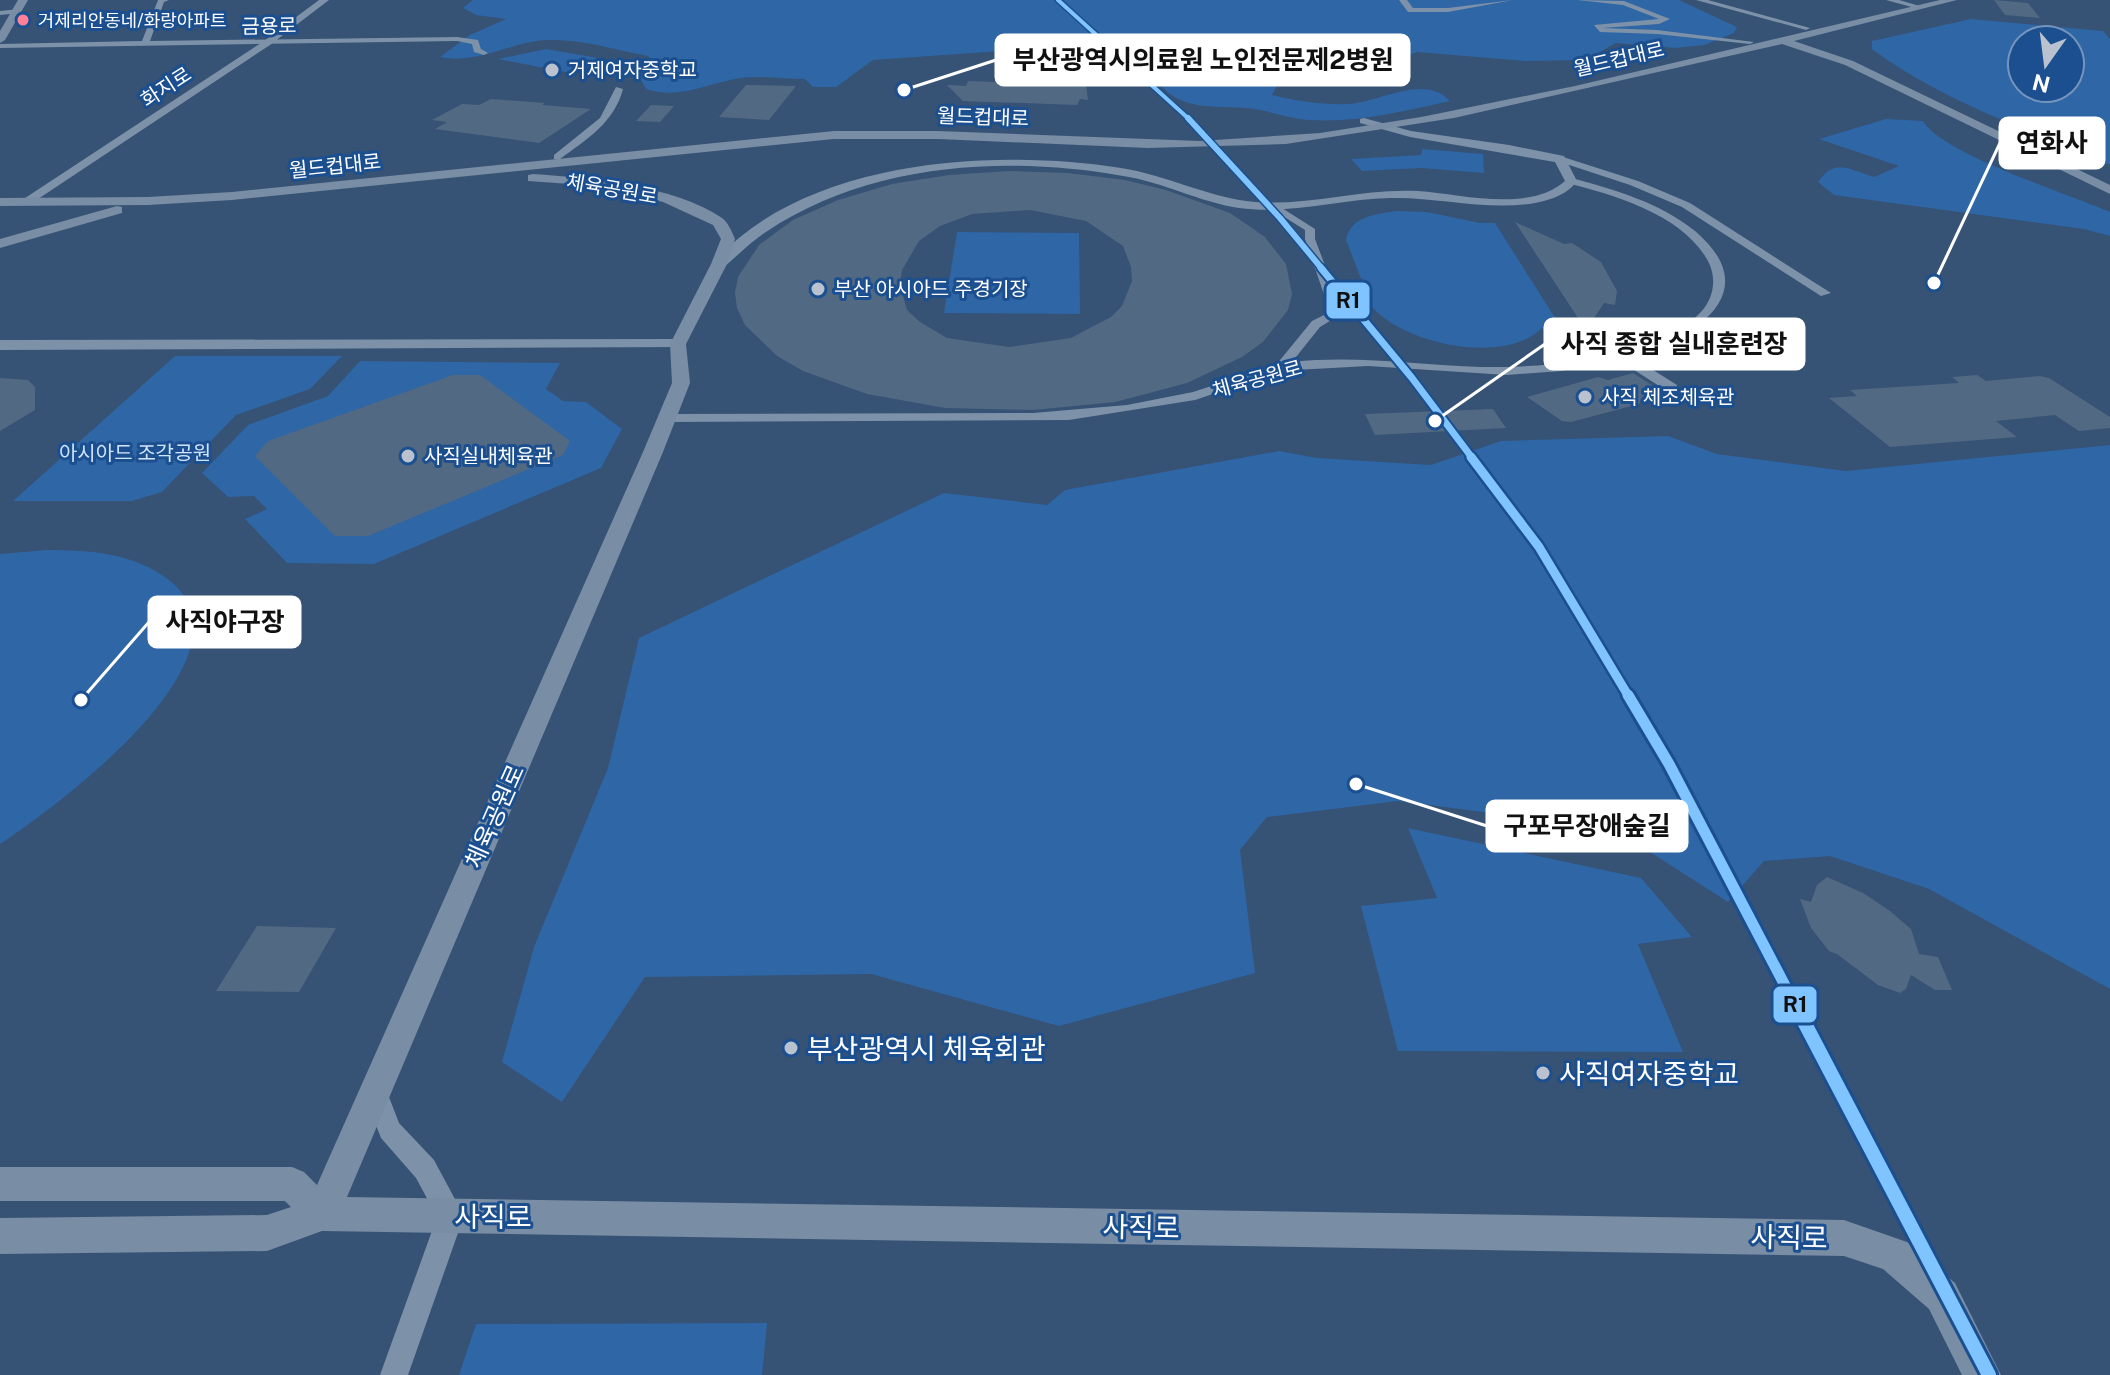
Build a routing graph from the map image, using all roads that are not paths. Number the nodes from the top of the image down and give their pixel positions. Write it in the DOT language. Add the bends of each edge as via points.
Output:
graph roads {
  1 [pos="23,0"];
  2 [pos="325,0"];
  3 [pos="1403,0"];
  4 [pos="1509,0"];
  5 [pos="1581,0"];
  6 [pos="1700,0"];
  7 [pos="1890,0"];
  8 [pos="1952,0"];
  9 [pos="159,1"];
  10 [pos="1905,4"];
  11 [pos="1920,4"];
  12 [pos="17,11"];
  13 [pos="0,13"];
  14 [pos="1806,28"];
  15 [pos="1834,28"];
  16 [pos="1781,38"];
  17 [pos="0,40"];
  18 [pos="145,43"];
  19 [pos="267,43"];
  20 [pos="1754,44"];
  21 [pos="0,46"];
  22 [pos="484,53"];
  23 [pos="1830,56"];
  24 [pos="1859,62"];
  25 [pos="619,89"];
  26 [pos="1364,121"];
  27 [pos="1380,127"];
  28 [pos="557,157"];
  29 [pos="1560,159"];
  30 [pos="577,162"];
  31 [pos="560,179"];
  32 [pos="2110,180"];
  33 [pos="382,181"];
  34 [pos="1571,181"];
  35 [pos="2110,190"];
  36 [pos="0,194"];
  37 [pos="31,198"];
  38 [pos="148,201"];
  39 [pos="0,202"];
  40 [pos="1274,206"];
  41 [pos="0,219"];
  42 [pos="0,244"];
  43 [pos="719,264"];
  44 [pos="1825,293"];
  45 [pos="678,344"];
  46 [pos="0,345"];
  47 [pos="1635,351"];
  48 [pos="1281,368"];
  49 [pos="1672,388"];
  50 [pos="667,418"];
  51 [pos="375,1092"];
  52 [pos="0,1184"];
  53 [pos="322,1214"];
  54 [pos="451,1216"];
  55 [pos="0,1236"];
  56 [pos="394,1375"];
  57 [pos="1982,1375"];
  1 -- 12 [label="main road"];
  2 -- 19 [label="street, 화지로"];
  3 -- 4 [label="street" via="1411,10 1426,12"];
  5 -- 20 [label="street" via="1624,3 1666,19 1603,25 1597,27 1600,30"];
  6 -- 14 [label="street"];
  7 -- 10 [label="street"];
  8 -- 11 [label="main road, 월드컵대로"];
  9 -- 18 [label="street"];
  10 -- 11 [label="main road, 월드컵대로"];
  10 -- 14 [label="main road, 월드컵대로"];
  11 -- 15 [label="main road, 월드컵대로"];
  12 -- 13 [label="street"];
  12 -- 17 [label="main road"];
  14 -- 16 [label="main road, 월드컵대로"];
  15 -- 16 [label="main road, 월드컵대로"];
  15 -- 24 [label="main road" via="1827,42"];
  16 -- 20 [label="main road, 월드컵대로"];
  16 -- 23 [label="main road"];
  16 -- 24 [label="main road"];
  18 -- 19 [label="street, 금용로"];
  18 -- 21 [label="street, 금용로"];
  19 -- 22 [label="street, 금용로" via="457,39 475,42"];
  19 -- 37 [label="street, 화지로"];
  20 -- 23 [label="main road"];
  20 -- 26 [label="main road, 월드컵대로"];
  20 -- 27 [label="main road, 월드컵대로" via="1472,112"];
  23 -- 35 [label="main road"];
  24 -- 32 [label="main road"];
  25 -- 28 [label="street" via="607,119"];
  26 -- 27 [label="street"];
  26 -- 28 [label="main road, 월드컵대로" via="1218,137 836,126"];
  27 -- 29 [label="street"];
  27 -- 30 [label="main road, 월드컵대로" via="1224,145 856,134"];
  28 -- 37 [label="main road, 월드컵대로" via="238,189"];
  29 -- 34 [label="street"];
  29 -- 44 [label="street" via="1686,205"];
  30 -- 31 [label="main road" via="558,172"];
  30 -- 33 [label="main road, 월드컵대로"];
  31 -- 33 [label="main road, 체육공원로"];
  31 -- 43 [label="main road, 체육공원로" via="635,189 719,222 728,239"];
  33 -- 38 [label="main road, 월드컵대로"];
  34 -- 40 [label="street" via="1530,200 1392,194"];
  34 -- 47 [label="street, 체육공원로" via="1612,192 1673,221 1708,250 1721,274 1717,301 1709,312 1683,333"];
  36 -- 37 [label="main road, 월드컵대로"];
  37 -- 38 [label="main road, 월드컵대로"];
  37 -- 39 [label="main road, 월드컵대로"];
  37 -- 41 [label="main road"];
  38 -- 42 [label="main road"];
  40 -- 43 [label="street" via="1225,201 1123,172 995,164 925,170 828,194 778,218"];
  40 -- 48 [label="street" via="1310,229 1337,313 1316,324"];
  43 -- 45 [label="main road, 체육공원로"];
  45 -- 46 [label="street"];
  45 -- 50 [label="main road, 체육공원로" via="681,383"];
  47 -- 48 [label="street, 체육공원로" via="1518,370 1382,361"];
  47 -- 49 [label="street" via="1636,365"];
  48 -- 50 [label="street, 체육공원로" via="1197,395 1085,414"];
  50 -- 51 [label="main road, 체육공원로"];
  51 -- 53 [label="main road, 체육공원로"];
  51 -- 54 [label="street" via="390,1130 425,1169"];
  52 -- 53 [label="main road" via="292,1184"];
  53 -- 54 [label="main road, 사직로"];
  53 -- 55 [label="main road, 사직로" via="267,1233"];
  54 -- 56 [label="street"];
  54 -- 57 [label="main road, 사직로" via="1844,1238 1894,1255 1942,1296"];
}
